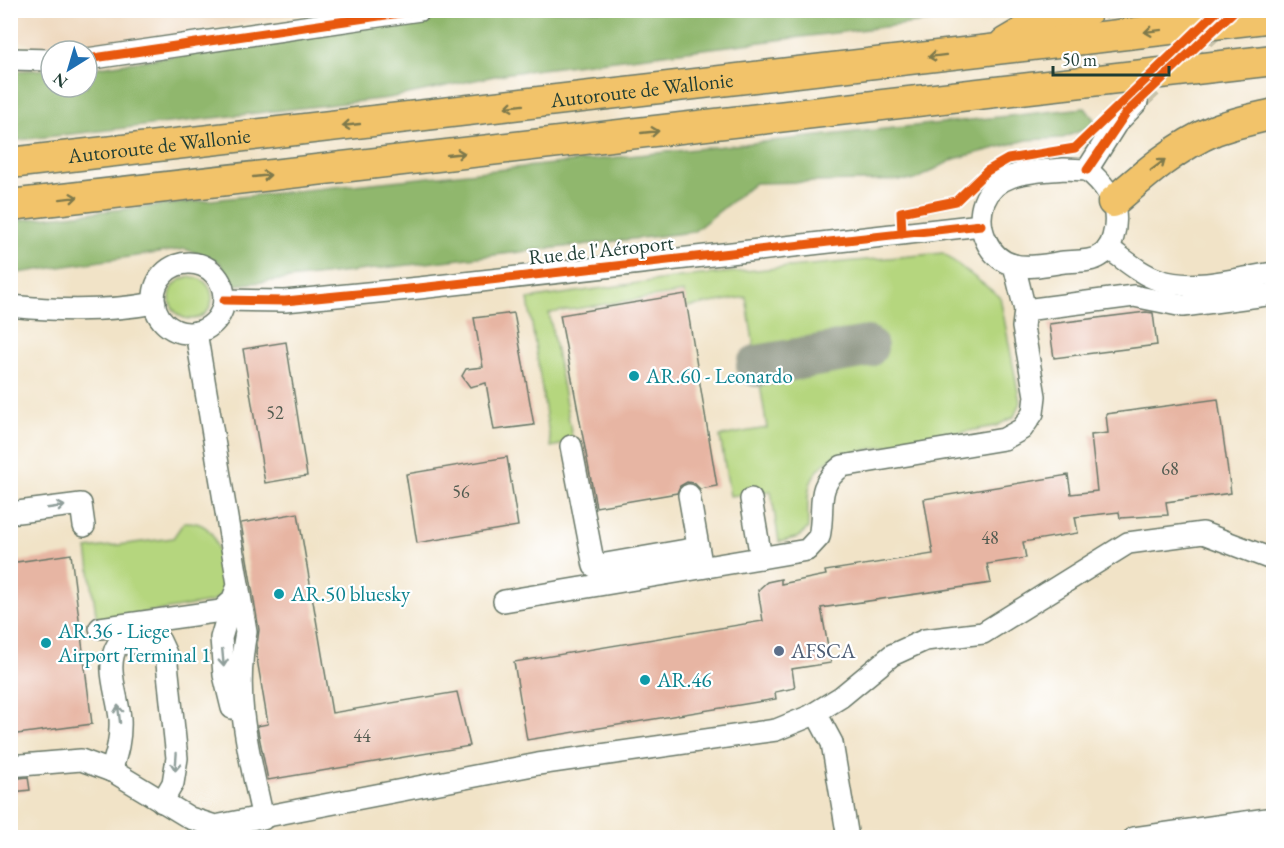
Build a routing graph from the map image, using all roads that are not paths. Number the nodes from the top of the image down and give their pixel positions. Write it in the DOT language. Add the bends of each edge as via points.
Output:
graph roads {
  1 [pos="420,10"];
  2 [pos="1089,10"];
  3 [pos="1274,17"];
  4 [pos="995,49"];
  5 [pos="15,56"];
  6 [pos="99,57"];
  7 [pos="39,59"];
  8 [pos="1274,60"];
  9 [pos="1137,102"];
  10 [pos="1274,114"];
  11 [pos="10,163"];
  12 [pos="1087,170"];
  13 [pos="1113,202"];
  14 [pos="10,205"];
  15 [pos="981,225"];
  16 [pos="1108,248"];
  17 [pos="1014,265"];
  18 [pos="1274,273"];
  19 [pos="1274,294"];
  20 [pos="224,300"];
  21 [pos="155,303"];
  22 [pos="10,306"];
  23 [pos="1025,310"];
  24 [pos="196,332"];
  25 [pos="571,446"];
  26 [pos="689,495"];
  27 [pos="751,499"];
  28 [pos="10,513"];
  29 [pos="84,526"];
  30 [pos="700,558"];
  31 [pos="761,558"];
  32 [pos="1274,560"];
  33 [pos="235,593"];
  34 [pos="504,601"];
  35 [pos="100,628"];
  36 [pos="816,713"];
  37 [pos="10,766"];
  38 [pos="111,771"];
  39 [pos="162,802"];
  40 [pos="1274,818"];
  41 [pos="263,819"];
  42 [pos="848,837"];
  43 [pos="1134,837"];
  1 -- 6 [label="street"];
  2 -- 4 [label="highway" via="1042,21"];
  3 -- 4 [label="highway, Autoroute de Wallonie, one-way"];
  4 -- 11 [label="highway, Autoroute de Wallonie, one-way"];
  5 -- 7 [label="street"];
  14 -- 8 [label="highway, Autoroute de Wallonie, one-way"];
  9 -- 12 [label="street" via="1116,124"];
  13 -- 10 [label="highway, one-way" via="1195,140 1233,124"];
  12 -- 13 [label="street"];
  12 -- 15 [label="street" via="1064,169 1003,180 985,199"];
  13 -- 16 [label="street" via="1116,216"];
  15 -- 17 [label="street" via="991,249"];
  15 -- 20 [label="street, Rue de l'Aéroport" via="408,289 285,301"];
  16 -- 17 [label="street" via="1095,258"];
  16 -- 18 [label="street" via="1139,271 1181,285"];
  17 -- 23 [label="street"];
  19 -- 23 [label="street" via="1183,306 1134,296"];
  20 -- 21 [label="street" via="223,287 216,276 195,263 170,269 155,290"];
  20 -- 24 [label="street" via="215,321"];
  21 -- 22 [label="street" via="59,310"];
  21 -- 24 [label="street" via="169,326"];
  23 -- 31 [label="street" via="1023,327 1035,396 1033,413 1022,429 1004,439 842,466 829,476 822,492 822,525 815,544 807,550"];
  24 -- 33 [label="street"];
  25 -- 30 [label="street" via="594,566"];
  26 -- 30 [label="street"];
  27 -- 31 [label="street"];
  28 -- 29 [label="street, one-way" via="81,504"];
  30 -- 31 [label="street"];
  30 -- 34 [label="street"];
  32 -- 36 [label="street" via="1203,533 1128,543 983,633 925,640 892,655"];
  33 -- 35 [label="street" via="221,611"];
  33 -- 41 [label="street" via="246,632 240,666 243,721"];
  36 -- 41 [label="street" via="776,730 538,764"];
  36 -- 42 [label="street" via="832,743"];
  37 -- 38 [label="street" via="81,760"];
  38 -- 39 [label="street"];
  38 -- 39 [label="street, one-way" via="120,745 111,655 118,644 160,641 166,654 177,758 173,783"];
  39 -- 41 [label="street" via="189,818 215,826"];
  40 -- 43 [label="street"];
}
